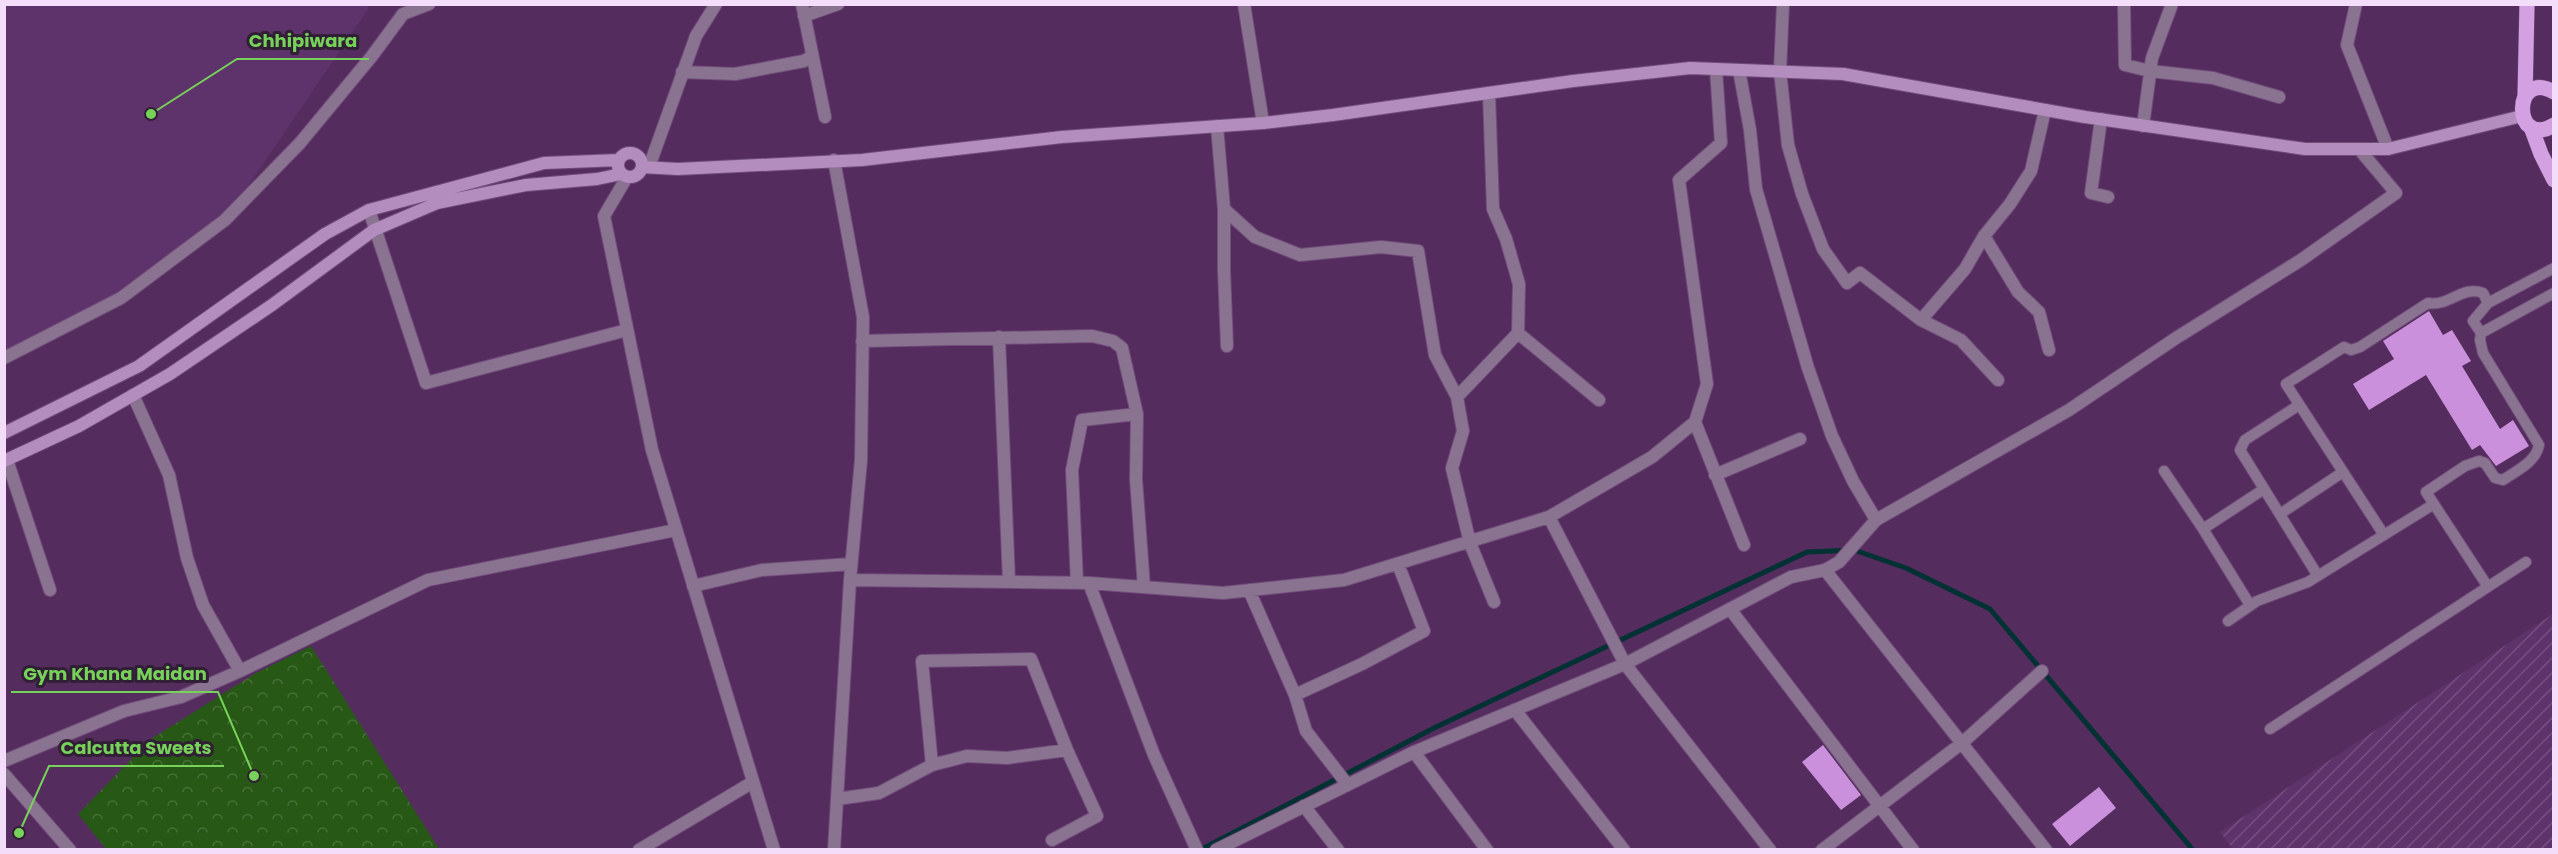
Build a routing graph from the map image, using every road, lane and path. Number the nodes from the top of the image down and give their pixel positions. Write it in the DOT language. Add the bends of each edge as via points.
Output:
graph roads {
  1 [pos="429,4"];
  2 [pos="716,4"];
  3 [pos="838,4"];
  4 [pos="1245,4"];
  5 [pos="1783,4"];
  6 [pos="2124,4"];
  7 [pos="2172,4"];
  8 [pos="2356,4"];
  9 [pos="2527,4"];
  10 [pos="399,9"];
  11 [pos="803,10"];
  12 [pos="812,56"];
  13 [pos="1716,69"];
  14 [pos="1739,70"];
  15 [pos="1780,71"];
  16 [pos="2150,71"];
  17 [pos="682,72"];
  18 [pos="2553,92"];
  19 [pos="1489,93"];
  20 [pos="2279,97"];
  21 [pos="2525,97"];
  22 [pos="2045,110"];
  23 [pos="825,117"];
  24 [pos="2101,120"];
  25 [pos="2527,122"];
  26 [pos="1263,123"];
  27 [pos="1217,126"];
  28 [pos="2144,126"];
  29 [pos="2553,129"];
  30 [pos="2359,149"];
  31 [pos="2388,150"];
  32 [pos="619,160"];
  33 [pos="834,160"];
  34 [pos="645,167"];
  35 [pos="624,176"];
  36 [pos="2553,180"];
  37 [pos="2108,197"];
  38 [pos="1224,209"];
  39 [pos="369,210"];
  40 [pos="374,230"];
  41 [pos="1984,236"];
  42 [pos="2553,268"];
  43 [pos="2553,293"];
  44 [pos="2488,303"];
  45 [pos="1921,320"];
  46 [pos="627,330"];
  47 [pos="1518,333"];
  48 [pos="2481,333"];
  49 [pos="999,337"];
  50 [pos="862,341"];
  51 [pos="1227,346"];
  52 [pos="2049,350"];
  53 [pos="4,358"];
  54 [pos="1998,380"];
  55 [pos="133,395"];
  56 [pos="1457,397"];
  57 [pos="1599,400"];
  58 [pos="2299,405"];
  59 [pos="1137,414"];
  60 [pos="1695,422"];
  61 [pos="4,433"];
  62 [pos="1800,439"];
  63 [pos="6,460"];
  64 [pos="2164,471"];
  65 [pos="2343,472"];
  66 [pos="1715,475"];
  67 [pos="2264,489"];
  68 [pos="2434,504"];
  69 [pos="2280,514"];
  70 [pos="1549,517"];
  71 [pos="1876,520"];
  72 [pos="2203,529"];
  73 [pos="676,530"];
  74 [pos="2384,535"];
  75 [pos="1470,543"];
  76 [pos="1744,545"];
  77 [pos="2526,562"];
  78 [pos="851,564"];
  79 [pos="1398,564"];
  80 [pos="1825,570"];
  81 [pos="2318,576"];
  82 [pos="850,580"];
  83 [pos="1009,582"];
  84 [pos="1083,583"];
  85 [pos="693,586"];
  86 [pos="1144,587"];
  87 [pos="2488,587"];
  88 [pos="50,590"];
  89 [pos="1249,590"];
  90 [pos="1494,602"];
  91 [pos="2250,605"];
  92 [pos="1730,609"];
  93 [pos="2228,621"];
  94 [pos="1625,663"];
  95 [pos="240,671"];
  96 [pos="2042,671"];
  97 [pos="1295,695"];
  98 [pos="1515,710"];
  99 [pos="2270,729"];
  100 [pos="1962,742"];
  101 [pos="1067,750"];
  102 [pos="1414,752"];
  103 [pos="4,761"];
  104 [pos="932,765"];
  105 [pos="4,774"];
  106 [pos="753,782"];
  107 [pos="1347,784"];
  108 [pos="837,799"];
  109 [pos="1880,805"];
  110 [pos="1304,806"];
  111 [pos="1052,840"];
  112 [pos="70,849"];
  113 [pos="639,849"];
  114 [pos="774,849"];
  115 [pos="834,849"];
  116 [pos="1197,849"];
  117 [pos="1216,849"];
  118 [pos="1338,849"];
  119 [pos="1487,849"];
  120 [pos="1624,849"];
  121 [pos="1770,849"];
  122 [pos="1822,849"];
  123 [pos="1913,849"];
  124 [pos="2046,849"];
  1 -- 10 [label="street"];
  2 -- 17 [label="street" via="696,36"];
  3 -- 11 [label="street"];
  4 -- 26 [label="street"];
  5 -- 15 [label="street"];
  6 -- 16 [label="street" via="2125,64"];
  7 -- 16 [label="street"];
  8 -- 31 [label="street" via="2347,45"];
  9 -- 21 [label="main road"];
  10 -- 53 [label="street" via="372,56 300,143 225,220 121,298"];
  11 -- 12 [label="street"];
  12 -- 17 [label="street" via="804,61 735,74"];
  12 -- 23 [label="street"];
  13 -- 14 [label="main road"];
  13 -- 19 [label="main road" via="1690,68"];
  13 -- 60 [label="street" via="1721,143 1679,180 1707,384"];
  14 -- 15 [label="main road"];
  14 -- 71 [label="street" via="1756,189 1808,368 1832,436"];
  15 -- 22 [label="main road" via="1843,74"];
  15 -- 45 [label="street" via="1788,145 1823,249 1846,283 1860,273"];
  16 -- 20 [label="street" via="2213,78"];
  16 -- 28 [label="street"];
  17 -- 34 [label="street"];
  18 -- 21 [label="main road" via="2536,89"];
  19 -- 26 [label="main road"];
  19 -- 47 [label="street" via="1493,209 1519,284"];
  21 -- 25 [label="main road" via="2521,110"];
  22 -- 24 [label="main road"];
  22 -- 41 [label="street" via="2031,171"];
  24 -- 28 [label="main road"];
  24 -- 37 [label="street" via="2091,194"];
  25 -- 29 [label="main road"];
  25 -- 31 [label="main road"];
  25 -- 36 [label="main road"];
  26 -- 27 [label="main road"];
  27 -- 33 [label="main road"];
  27 -- 38 [label="street"];
  28 -- 30 [label="main road" via="2305,149"];
  30 -- 31 [label="main road"];
  30 -- 71 [label="street" via="2396,193 2301,260 2069,410"];
  32 -- 34 [label="main road" via="627,153 635,154"];
  32 -- 35 [label="main road" via="618,169"];
  32 -- 39 [label="main road" via="544,163"];
  33 -- 34 [label="main road" via="678,169"];
  33 -- 50 [label="street" via="863,317"];
  34 -- 35 [label="main road" via="639,174"];
  35 -- 40 [label="main road" via="526,186 437,203"];
  35 -- 46 [label="street" via="604,216"];
  38 -- 51 [label="street"];
  38 -- 56 [label="street" via="1256,237 1300,255 1381,247 1418,251 1436,355"];
  39 -- 40 [label="street"];
  39 -- 61 [label="main road" via="325,234 139,366"];
  40 -- 46 [label="street" via="426,383"];
  40 -- 55 [label="main road" via="253,318"];
  41 -- 45 [label="street" via="1965,269"];
  41 -- 52 [label="street" via="2018,292 2039,312"];
  42 -- 44 [label="lane"];
  43 -- 48 [label="lane"];
  44 -- 48 [label="lane" via="2473,321"];
  44 -- 58 [label="lane" via="2483,293 2475,290 2441,305 2428,303 2360,347 2335,351 2286,384"];
  45 -- 54 [label="street" via="1961,340"];
  46 -- 73 [label="street" via="652,450"];
  47 -- 56 [label="street"];
  47 -- 57 [label="street"];
  48 -- 68 [label="lane" via="2483,353 2534,435 2538,453 2503,480 2495,478 2479,460 2465,466 2426,492"];
  49 -- 50 [label="street"];
  49 -- 59 [label="street" via="1092,336 1113,341 1122,348"];
  49 -- 83 [label="street"];
  50 -- 78 [label="street" via="861,460"];
  55 -- 63 [label="main road"];
  55 -- 95 [label="street" via="169,475 187,558 203,605"];
  56 -- 75 [label="street" via="1462,431 1452,468"];
  58 -- 65 [label="lane"];
  58 -- 67 [label="lane" via="2245,440 2240,450"];
  59 -- 84 [label="street" via="1082,420 1072,470"];
  59 -- 86 [label="street" via="1136,479"];
  60 -- 66 [label="street"];
  60 -- 70 [label="street" via="1652,457"];
  62 -- 66 [label="street"];
  63 -- 88 [label="street"];
  64 -- 72 [label="lane"];
  65 -- 69 [label="lane"];
  65 -- 74 [label="lane"];
  66 -- 76 [label="street"];
  67 -- 69 [label="lane"];
  67 -- 72 [label="lane"];
  68 -- 74 [label="lane"];
  68 -- 87 [label="lane"];
  69 -- 81 [label="lane"];
  70 -- 75 [label="street"];
  70 -- 94 [label="street"];
  71 -- 80 [label="street" via="1839,562"];
  72 -- 91 [label="lane"];
  73 -- 85 [label="street"];
  73 -- 95 [label="street" via="428,580"];
  74 -- 81 [label="lane"];
  75 -- 79 [label="street"];
  75 -- 90 [label="street"];
  77 -- 87 [label="lane"];
  78 -- 82 [label="street"];
  78 -- 85 [label="street" via="762,570"];
  79 -- 89 [label="street" via="1344,580"];
  79 -- 97 [label="street" via="1424,631"];
  80 -- 92 [label="street" via="1791,577"];
  80 -- 100 [label="street"];
  81 -- 91 [label="lane"];
  82 -- 83 [label="street"];
  82 -- 108 [label="street"];
  83 -- 84 [label="street"];
  84 -- 86 [label="street"];
  84 -- 116 [label="street"];
  85 -- 106 [label="street"];
  86 -- 89 [label="street" via="1223,593"];
  87 -- 99 [label="lane"];
  89 -- 97 [label="street"];
  91 -- 93 [label="lane"];
  92 -- 94 [label="street"];
  92 -- 109 [label="street"];
  94 -- 98 [label="street"];
  94 -- 121 [label="street"];
  95 -- 103 [label="street" via="181,697 124,711"];
  96 -- 100 [label="street"];
  97 -- 107 [label="street" via="1306,731"];
  98 -- 102 [label="street"];
  98 -- 120 [label="street"];
  100 -- 109 [label="street"];
  100 -- 124 [label="street"];
  101 -- 104 [label="street" via="1007,758 967,756"];
  101 -- 104 [label="street" via="1031,659 922,661"];
  101 -- 111 [label="street" via="1097,816"];
  102 -- 107 [label="street"];
  102 -- 119 [label="street"];
  104 -- 108 [label="street" via="879,793"];
  105 -- 112 [label="street"];
  106 -- 113 [label="street"];
  106 -- 114 [label="street"];
  107 -- 110 [label="street"];
  108 -- 115 [label="street"];
  109 -- 122 [label="street"];
  109 -- 123 [label="street"];
  110 -- 117 [label="street"];
  110 -- 118 [label="street"];
}
